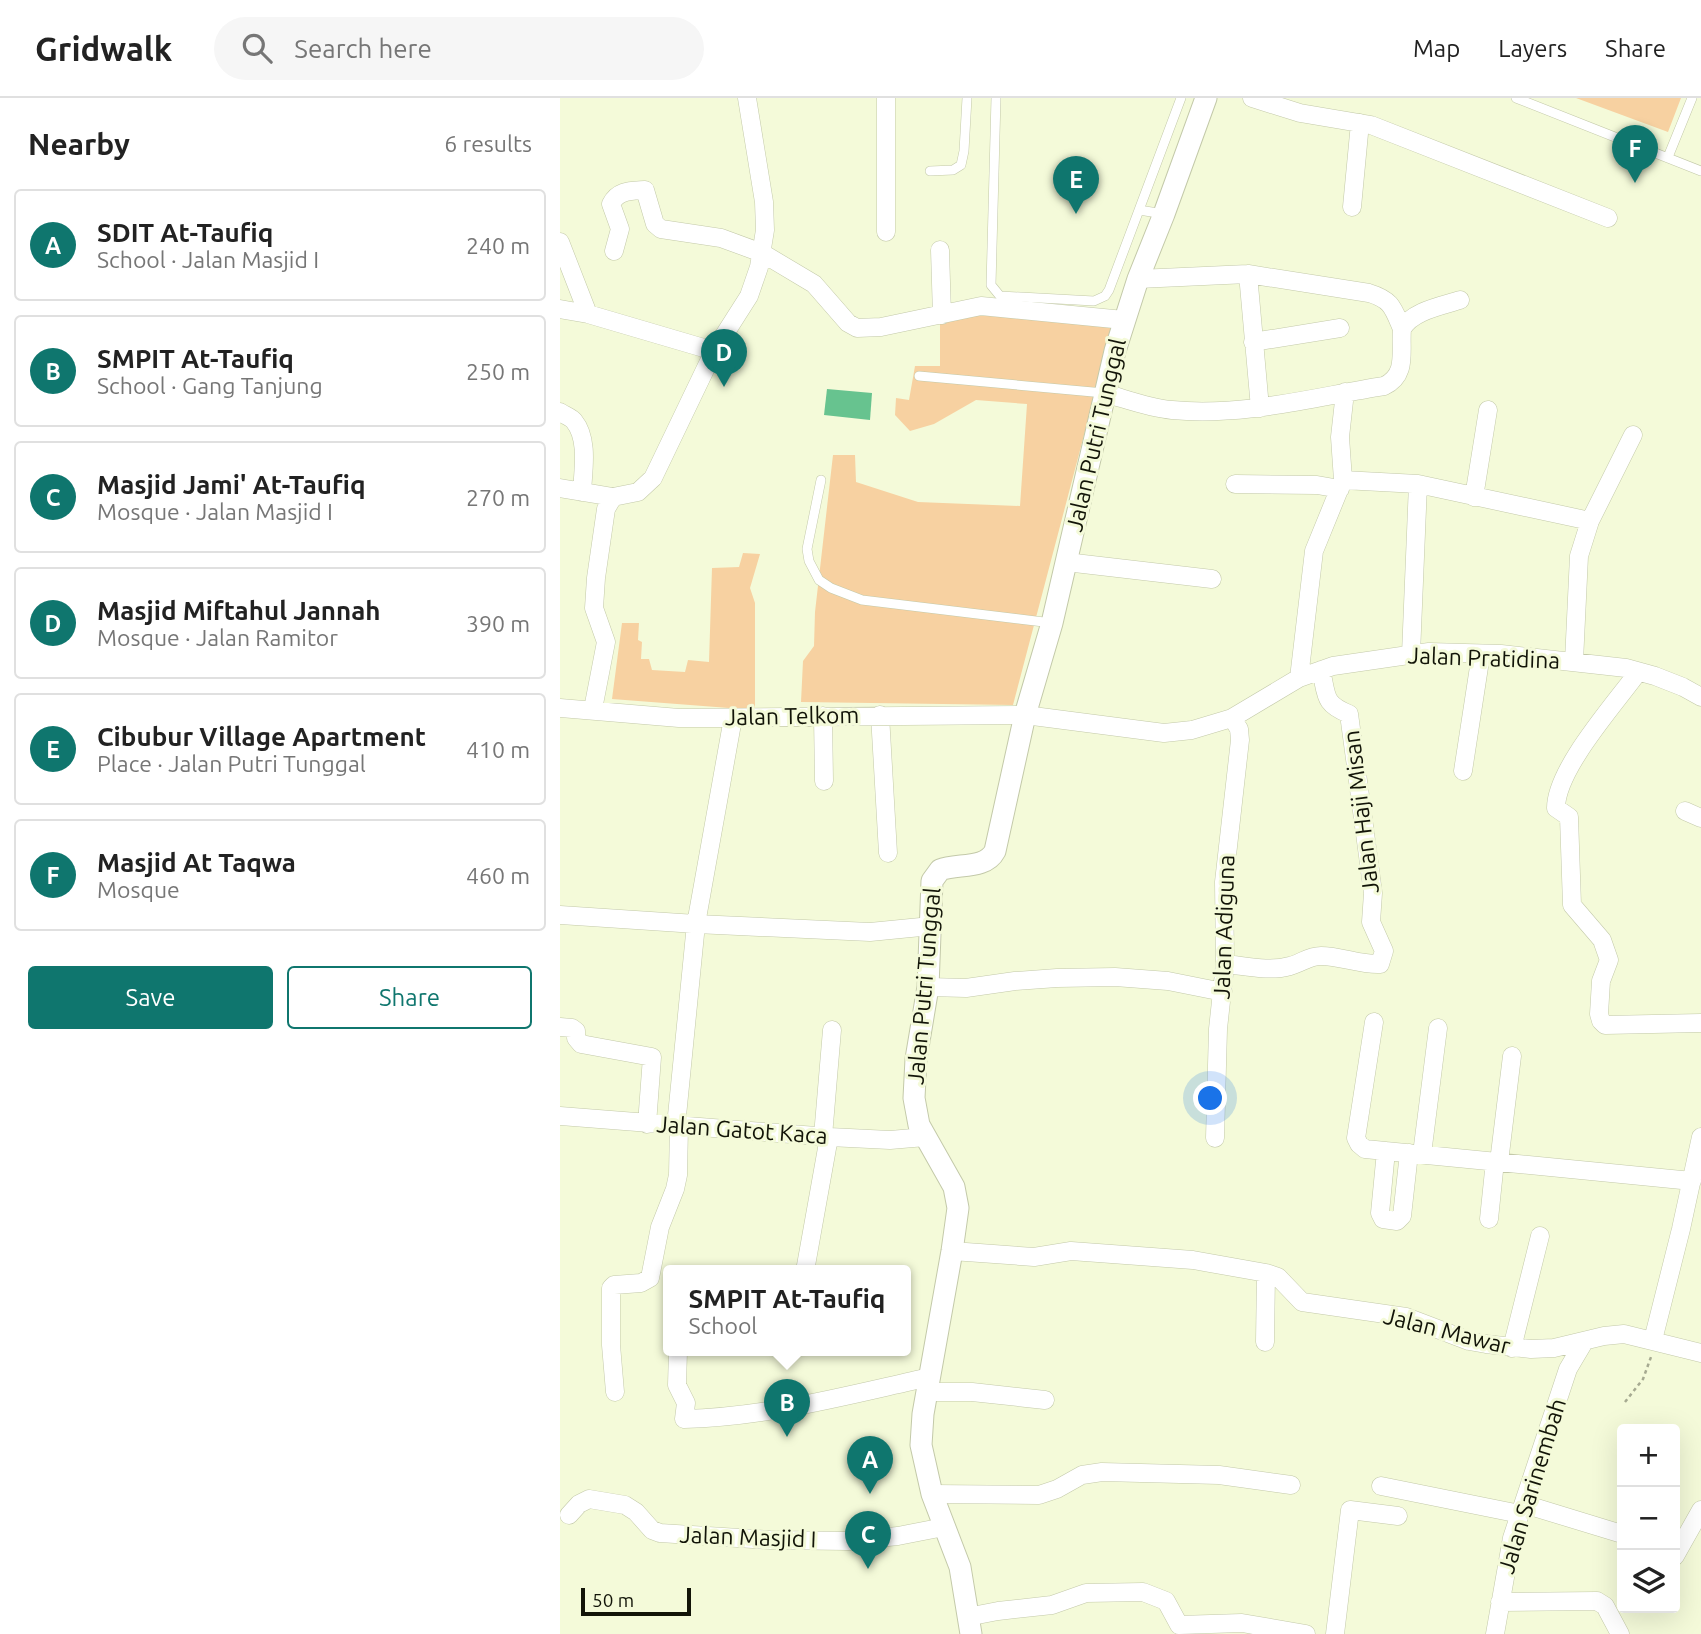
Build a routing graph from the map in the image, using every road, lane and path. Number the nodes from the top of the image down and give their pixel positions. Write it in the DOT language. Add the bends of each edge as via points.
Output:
graph roads {
  1 [pos="747,98"];
  2 [pos="886,98"];
  3 [pos="967,98"];
  4 [pos="996,98"];
  5 [pos="1181,98"];
  6 [pos="1206,98"];
  7 [pos="1252,98"];
  8 [pos="1516,98"];
  9 [pos="1692,98"];
  10 [pos="1172,121"];
  11 [pos="1360,122"];
  12 [pos="1195,128"];
  13 [pos="1668,158"];
  14 [pos="1701,171"];
  15 [pos="930,172"];
  16 [pos="1352,207"];
  17 [pos="1139,210"];
  18 [pos="1164,214"];
  19 [pos="1608,218"];
  20 [pos="886,232"];
  21 [pos="560,242"];
  22 [pos="940,250"];
  23 [pos="614,251"];
  24 [pos="762,253"];
  25 [pos="1248,274"];
  26 [pos="1138,279"];
  27 [pos="1460,300"];
  28 [pos="560,309"];
  29 [pos="588,314"];
  30 [pos="942,315"];
  31 [pos="1124,320"];
  32 [pos="1340,328"];
  33 [pos="1402,329"];
  34 [pos="1253,342"];
  35 [pos="713,351"];
  36 [pos="919,376"];
  37 [pos="1345,392"];
  38 [pos="1104,393"];
  39 [pos="1260,408"];
  40 [pos="1488,410"];
  41 [pos="560,412"];
  42 [pos="1633,435"];
  43 [pos="821,480"];
  44 [pos="1235,484"];
  45 [pos="1418,484"];
  46 [pos="1342,485"];
  47 [pos="560,488"];
  48 [pos="582,492"];
  49 [pos="613,497"];
  50 [pos="1474,497"];
  51 [pos="1590,522"];
  52 [pos="1066,562"];
  53 [pos="1212,579"];
  54 [pos="1052,623"];
  55 [pos="1410,654"];
  56 [pos="1481,654"];
  57 [pos="1574,661"];
  58 [pos="1321,670"];
  59 [pos="1638,671"];
  60 [pos="1299,678"];
  61 [pos="1701,697"];
  62 [pos="560,708"];
  63 [pos="593,709"];
  64 [pos="880,715"];
  65 [pos="1025,715"];
  66 [pos="823,716"];
  67 [pos="733,718"];
  68 [pos="1232,718"];
  69 [pos="1463,771"];
  70 [pos="824,781"];
  71 [pos="888,853"];
  72 [pos="560,915"];
  73 [pos="696,925"];
  74 [pos="931,926"];
  75 [pos="1225,964"];
  76 [pos="929,987"];
  77 [pos="1223,992"];
  78 [pos="1374,1022"];
  79 [pos="1701,1023"];
  80 [pos="560,1027"];
  81 [pos="1438,1028"];
  82 [pos="832,1030"];
  83 [pos="1512,1056"];
  84 [pos="560,1116"];
  85 [pos="647,1124"];
  86 [pos="678,1127"];
  87 [pos="826,1136"];
  88 [pos="925,1137"];
  89 [pos="1701,1137"];
  90 [pos="1215,1138"];
  91 [pos="1386,1150"];
  92 [pos="1416,1153"];
  93 [pos="1497,1161"];
  94 [pos="1692,1181"];
  95 [pos="1489,1219"];
  96 [pos="1540,1236"];
  97 [pos="953,1251"];
  98 [pos="806,1265"];
  99 [pos="1266,1272"];
  100 [pos="1653,1340"];
  101 [pos="1265,1342"];
  102 [pos="1584,1342"];
  103 [pos="1512,1348"];
  104 [pos="1701,1353"];
  105 [pos="678,1356"];
  106 [pos="928,1384"];
  107 [pos="615,1392"];
  108 [pos="1045,1400"];
  109 [pos="1625,1402"];
  110 [pos="1291,1485"];
  111 [pos="1381,1486"];
  112 [pos="932,1494"];
  113 [pos="1522,1509"];
  114 [pos="1701,1510"];
  115 [pos="569,1515"];
  116 [pos="1398,1516"];
  117 [pos="944,1527"];
  118 [pos="1617,1533"];
  119 [pos="1677,1550"];
  120 [pos="1500,1602"];
  121 [pos="969,1626"];
  122 [pos="1241,1628"];
  123 [pos="1306,1634"];
  124 [pos="1335,1634"];
  125 [pos="1494,1634"];
  126 [pos="1620,1634"];
  1 -- 24 [label="street" via="764,202"];
  2 -- 20 [label="street"];
  3 -- 15 [label="lane" via="961,165"];
  4 -- 17 [label="lane" via="990,248 993,291 1000,296 1094,301 1105,296"];
  5 -- 10 [label="lane"];
  6 -- 12 [label="street, Jalan Putri Tunggal"];
  7 -- 11 [label="street" via="1300,113"];
  8 -- 13 [label="lane"];
  9 -- 13 [label="lane"];
  10 -- 12 [label="lane"];
  10 -- 17 [label="lane"];
  11 -- 16 [label="street"];
  11 -- 19 [label="street"];
  12 -- 18 [label="street, Jalan Putri Tunggal"];
  13 -- 14 [label="lane"];
  17 -- 18 [label="lane"];
  18 -- 26 [label="street, Jalan Putri Tunggal"];
  21 -- 29 [label="street"];
  22 -- 30 [label="street"];
  23 -- 24 [label="street" via="620,229 611,204 626,191 645,190 655,224 661,229 721,238"];
  24 -- 30 [label="street" via="814,285 857,328"];
  24 -- 35 [label="street" via="749,296"];
  25 -- 26 [label="street"];
  25 -- 33 [label="street" via="1384,297"];
  25 -- 34 [label="street"];
  26 -- 31 [label="street, Jalan Putri Tunggal"];
  27 -- 33 [label="street" via="1415,316"];
  28 -- 29 [label="street"];
  29 -- 35 [label="street"];
  30 -- 31 [label="street" via="981,306"];
  31 -- 38 [label="street, Jalan Putri Tunggal"];
  32 -- 34 [label="street"];
  33 -- 37 [label="street" via="1402,365 1396,379 1384,386"];
  34 -- 39 [label="street"];
  35 -- 49 [label="street" via="653,478 638,492"];
  36 -- 38 [label="lane"];
  37 -- 39 [label="street"];
  37 -- 46 [label="street" via="1340,437"];
  38 -- 39 [label="street" via="1170,410"];
  38 -- 52 [label="street, Jalan Putri Tunggal"];
  40 -- 50 [label="street"];
  41 -- 48 [label="street" via="573,420 580,432"];
  42 -- 51 [label="street"];
  43 -- 54 [label="lane" via="807,549 819,580 831,588 862,600"];
  44 -- 46 [label="street"];
  45 -- 46 [label="street"];
  45 -- 50 [label="street"];
  45 -- 55 [label="street"];
  46 -- 60 [label="street" via="1314,551"];
  47 -- 48 [label="street"];
  48 -- 49 [label="street"];
  49 -- 63 [label="street" via="604,519 596,578 596,616 606,642"];
  50 -- 51 [label="street"];
  51 -- 57 [label="street" via="1577,570"];
  52 -- 53 [label="street"];
  52 -- 54 [label="street, Jalan Putri Tunggal"];
  54 -- 65 [label="street, Jalan Putri Tunggal"];
  55 -- 56 [label="street, Jalan Pratidina"];
  55 -- 58 [label="street, Jalan Pratidina"];
  56 -- 57 [label="street, Jalan Pratidina"];
  56 -- 69 [label="street"];
  57 -- 59 [label="street, Jalan Pratidina"];
  58 -- 60 [label="street, Jalan Pratidina"];
  58 -- 75 [label="street, Jalan Haji Misan" via="1328,700 1349,714 1373,893 1371,922 1384,951 1380,964 1324,956 1273,969"];
  59 -- 61 [label="street, Jalan Pratidina"];
  59 -- 79 [label="street" via="1567,769 1556,799 1556,808 1569,817 1572,905 1602,940 1609,960 1601,981 1599,1014 1605,1025"];
  60 -- 68 [label="street, Jalan Pratidina"];
  62 -- 63 [label="street, Jalan Telkom"];
  63 -- 67 [label="street, Jalan Telkom"];
  64 -- 65 [label="street, Jalan Telkom"];
  64 -- 66 [label="street, Jalan Telkom"];
  64 -- 71 [label="street"];
  65 -- 68 [label="street, Jalan Pratidina" via="1164,733"];
  65 -- 74 [label="street, Jalan Putri Tunggal" via="993,856 935,874"];
  66 -- 67 [label="street, Jalan Telkom"];
  66 -- 70 [label="street"];
  67 -- 73 [label="street"];
  68 -- 75 [label="street, Jalan Adiguna" via="1240,740 1225,862"];
  72 -- 73 [label="street"];
  73 -- 74 [label="street" via="870,932"];
  73 -- 86 [label="street"];
  74 -- 76 [label="street, Jalan Putri Tunggal"];
  75 -- 77 [label="street, Jalan Adiguna"];
  76 -- 77 [label="street" via="1115,977"];
  76 -- 88 [label="street, Jalan Putri Tunggal" via="914,1077 916,1113"];
  77 -- 90 [label="street, Jalan Adiguna"];
  78 -- 91 [label="street" via="1356,1138 1366,1149"];
  80 -- 85 [label="street" via="576,1031 581,1044 652,1057"];
  81 -- 92 [label="street"];
  82 -- 87 [label="street"];
  83 -- 93 [label="street"];
  84 -- 85 [label="street, Jalan Gatot Kaca"];
  85 -- 86 [label="street, Jalan Gatot Kaca"];
  86 -- 87 [label="street, Jalan Gatot Kaca"];
  86 -- 107 [label="street" via="678,1175 660,1227 650,1278 611,1288"];
  87 -- 88 [label="street, Jalan Gatot Kaca"];
  87 -- 98 [label="street"];
  88 -- 97 [label="street, Jalan Putri Tunggal" via="957,1197"];
  89 -- 94 [label="street"];
  91 -- 92 [label="street"];
  91 -- 92 [label="street" via="1380,1213 1390,1222 1402,1216"];
  92 -- 93 [label="street"];
  93 -- 94 [label="street"];
  93 -- 95 [label="street"];
  94 -- 100 [label="street"];
  96 -- 103 [label="street"];
  97 -- 99 [label="street, Jalan Mawar" via="1027,1257 1071,1251 1170,1258"];
  97 -- 106 [label="street, Jalan Putri Tunggal"];
  99 -- 101 [label="street"];
  99 -- 103 [label="street, Jalan Mawar" via="1278,1277 1302,1302 1406,1317 1469,1341"];
  100 -- 102 [label="street, Jalan Mawar" via="1613,1334"];
  100 -- 104 [label="street, Jalan Mawar"];
  100 -- 109 [label="path" via="1650,1366"];
  102 -- 103 [label="street, Jalan Mawar"];
  102 -- 113 [label="street, Jalan Sarinembah" via="1568,1368"];
  105 -- 106 [label="street" via="677,1385 686,1404 684,1419 779,1411"];
  106 -- 108 [label="street"];
  106 -- 112 [label="street, Jalan Putri Tunggal" via="921,1445"];
  110 -- 112 [label="street" via="1209,1474 1102,1472 1082,1475 1039,1495"];
  111 -- 113 [label="street"];
  112 -- 117 [label="street, Jalan Putri Tunggal"];
  113 -- 118 [label="street"];
  113 -- 120 [label="street, Jalan Sarinembah"];
  114 -- 119 [label="street"];
  115 -- 117 [label="street, Jalan Masjid I" via="593,1499 632,1508 660,1533 770,1541 873,1539"];
  116 -- 124 [label="street" via="1350,1510"];
  117 -- 121 [label="street, Jalan Putri Tunggal" via="960,1567"];
  120 -- 125 [label="street, Jalan Sarinembah"];
  120 -- 126 [label="street" via="1597,1601 1605,1606"];
  121 -- 122 [label="street" via="998,1611 1052,1605 1086,1593 1143,1592 1166,1601 1179,1625"];
  122 -- 123 [label="street"];
}
